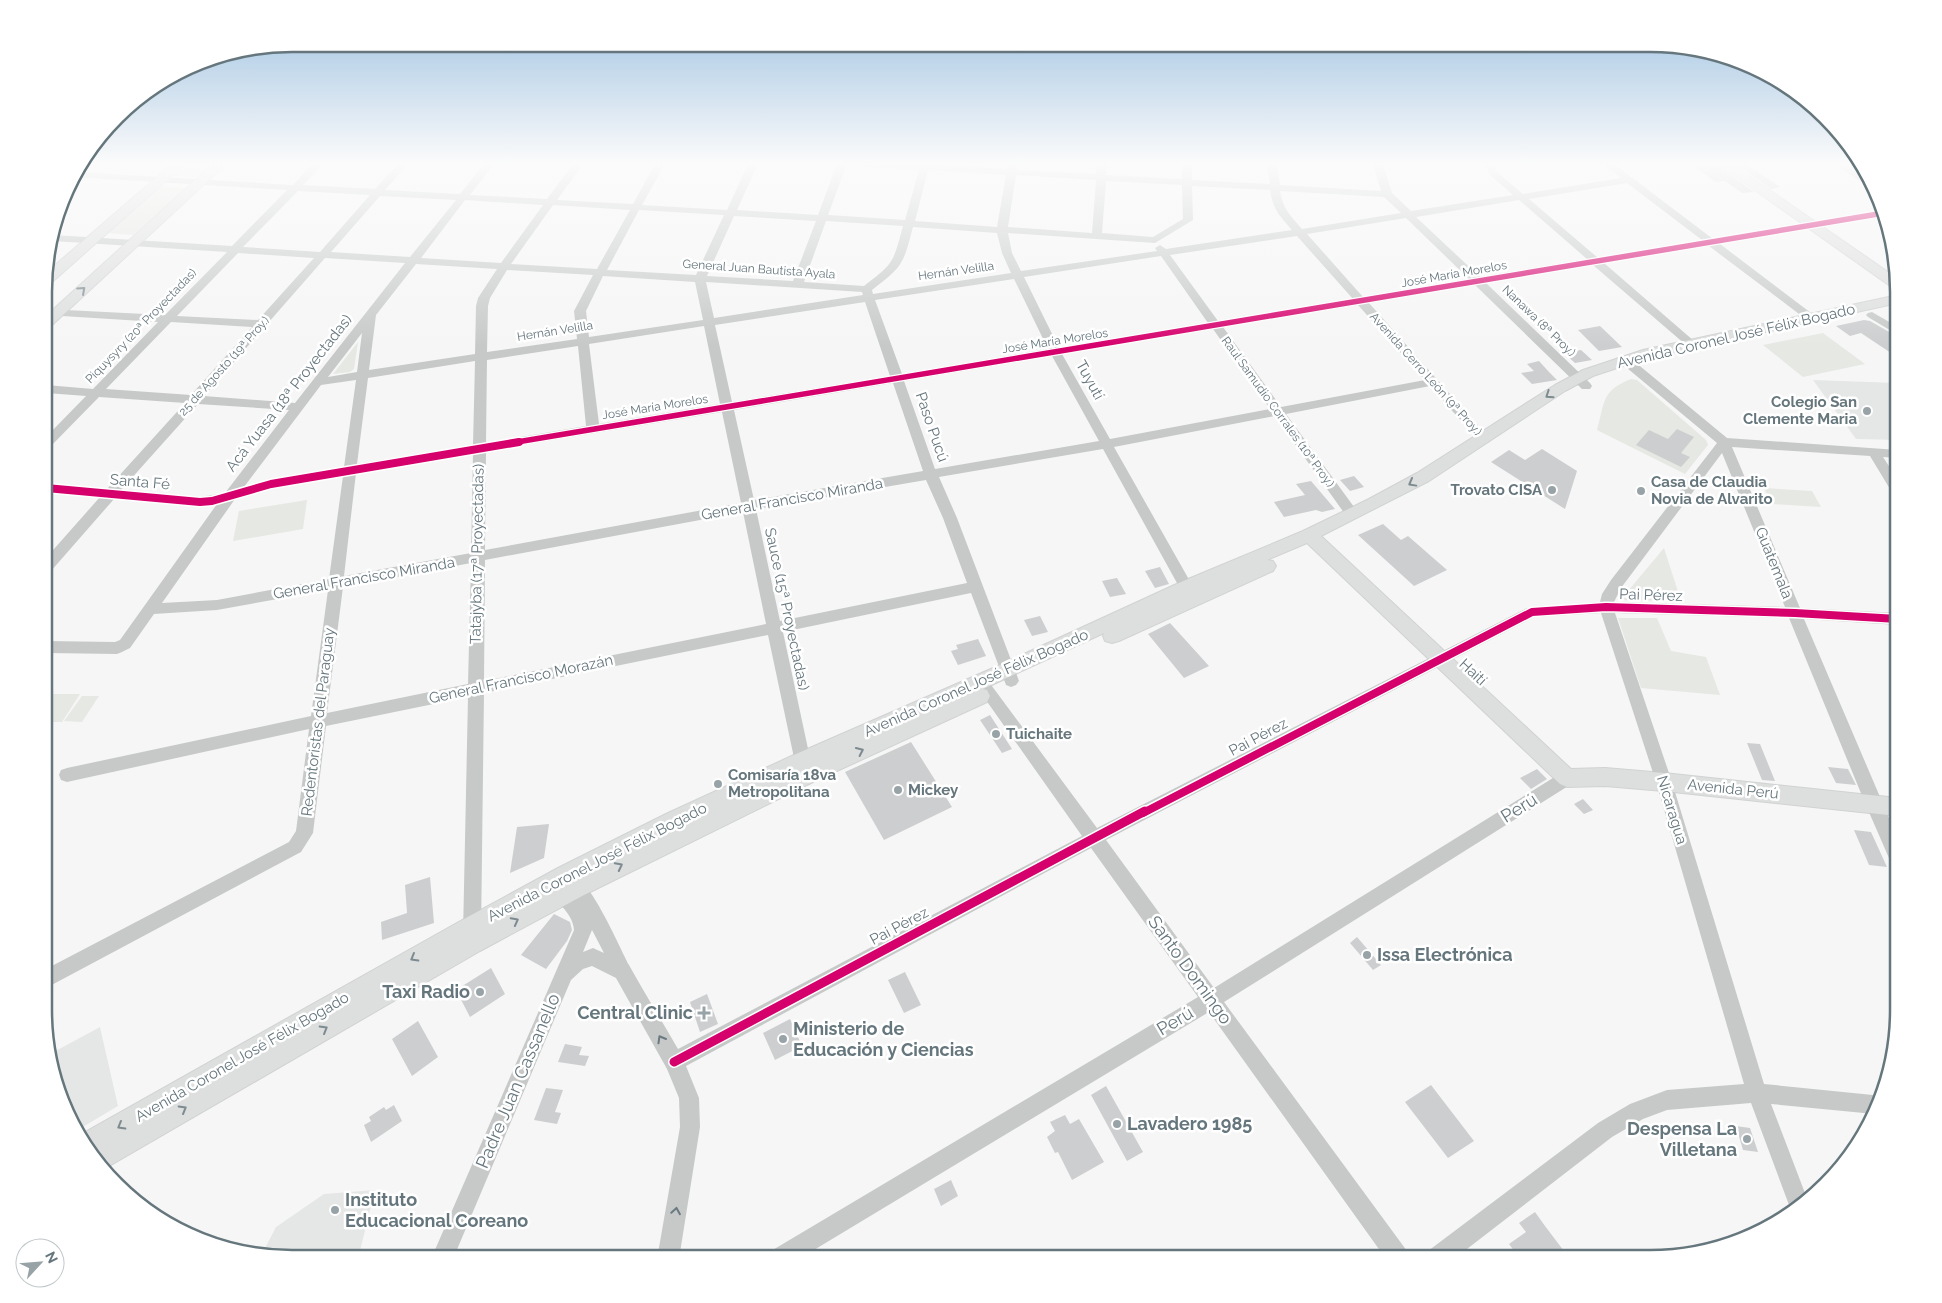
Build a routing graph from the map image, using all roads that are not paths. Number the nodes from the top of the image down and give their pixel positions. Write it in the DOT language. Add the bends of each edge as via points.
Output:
graph roads {
  1 [pos="909,224"];
  2 [pos="109,225"];
  3 [pos="154,225"];
  4 [pos="259,225"];
  5 [pos="349,225"];
  6 [pos="441,225"];
  7 [pos="534,225"];
  8 [pos="625,225"];
  9 [pos="725,225"];
  10 [pos="819,225"];
  11 [pos="922,225"];
  12 [pos="1003,225"];
  13 [pos="1098,225"];
  14 [pos="1180,225"];
  15 [pos="1294,225"];
  16 [pos="1347,225"];
  17 [pos="1420,225"];
  18 [pos="1553,225"];
  19 [pos="1686,225"];
  20 [pos="1817,225"];
  21 [pos="1810,226"];
  22 [pos="1002,230"];
  23 [pos="1300,232"];
  24 [pos="1097,236"];
  25 [pos="59,238"];
  26 [pos="92,240"];
  27 [pos="1155,240"];
  28 [pos="134,243"];
  29 [pos="1710,243"];
  30 [pos="235,249"];
  31 [pos="1164,253"];
  32 [pos="322,255"];
  33 [pos="413,261"];
  34 [pos="1596,262"];
  35 [pos="504,266"];
  36 [pos="600,272"];
  37 [pos="53,274"];
  38 [pos="1018,276"];
  39 [pos="700,279"];
  40 [pos="1889,279"];
  41 [pos="1479,281"];
  42 [pos="797,285"];
  43 [pos="867,293"];
  44 [pos="1362,301"];
  45 [pos="1890,301"];
  46 [pos="52,311"];
  47 [pos="1890,311"];
  48 [pos="52,312"];
  49 [pos="1872,314"];
  50 [pos="370,315"];
  51 [pos="1811,318"];
  52 [pos="168,319"];
  53 [pos="709,322"];
  54 [pos="261,324"];
  55 [pos="1216,325"];
  56 [pos="1890,326"];
  57 [pos="585,341"];
  58 [pos="1690,343"];
  59 [pos="1055,352"];
  60 [pos="480,357"];
  61 [pos="1630,363"];
  62 [pos="362,375"];
  63 [pos="898,378"];
  64 [pos="317,382"];
  65 [pos="1433,382"];
  66 [pos="1582,382"];
  67 [pos="52,389"];
  68 [pos="96,393"];
  69 [pos="194,400"];
  70 [pos="299,407"];
  71 [pos="727,407"];
  72 [pos="1278,412"];
  73 [pos="593,429"];
  74 [pos="52,438"];
  75 [pos="1484,439"];
  76 [pos="1724,442"];
  77 [pos="1107,444"];
  78 [pos="479,448"];
  79 [pos="1875,454"];
  80 [pos="1890,454"];
  81 [pos="350,470"];
  82 [pos="931,475"];
  83 [pos="1890,479"];
  84 [pos="52,489"];
  85 [pos="111,494"];
  86 [pos="230,496"];
  87 [pos="748,506"];
  88 [pos="1352,514"];
  89 [pos="1313,540"];
  90 [pos="477,557"];
  91 [pos="52,560"];
  92 [pos="336,584"];
  93 [pos="976,587"];
  94 [pos="1190,593"];
  95 [pos="1606,607"];
  96 [pos="150,608"];
  97 [pos="1795,613"];
  98 [pos="1890,619"];
  99 [pos="774,628"];
  100 [pos="52,646"];
  101 [pos="1439,659"];
  102 [pos="1009,675"];
  103 [pos="985,687"];
  104 [pos="475,689"];
  105 [pos="318,721"];
  106 [pos="804,768"];
  107 [pos="67,775"];
  108 [pos="1568,778"];
  109 [pos="1664,782"];
  110 [pos="1873,803"];
  111 [pos="1890,806"];
  112 [pos="1094,838"];
  113 [pos="1890,841"];
  114 [pos="564,885"];
  115 [pos="472,935"];
  116 [pos="623,972"];
  117 [pos="52,976"];
  118 [pos="562,978"];
  119 [pos="1211,1000"];
  120 [pos="674,1062"];
  121 [pos="1757,1093"];
  122 [pos="1871,1103"];
  123 [pos="92,1142"];
  124 [pos="101,1156"];
  125 [pos="1797,1200"];
  126 [pos="446,1250"];
  127 [pos="670,1250"];
  128 [pos="794,1250"];
  129 [pos="1392,1250"];
  130 [pos="1448,1250"];
  1 -- 43 [label="street" via="899,260"];
  2 -- 26 [label="main road"];
  3 -- 28 [label="main road"];
  4 -- 30 [label="street, Piquysyry (20ª Proyectadas)"];
  5 -- 32 [label="street, 25 de Agosto (19ª Proy.)"];
  6 -- 33 [label="street, Acá Yuasa (18ª Proyectadas)"];
  7 -- 35 [label="street, Tatajyba (17ª Proyectadas)"];
  8 -- 36 [label="street"];
  9 -- 39 [label="street"];
  10 -- 42 [label="street"];
  11 -- 22 [label="street"];
  12 -- 22 [label="street, Tuyutí"];
  13 -- 24 [label="street"];
  14 -- 27 [label="street"];
  15 -- 23 [label="street, Avenida Cerro León (9ª Proy.)"];
  16 -- 23 [label="street, Hernán Velilla"];
  17 -- 41 [label="street, Nanawa (8ª Proy.)"];
  18 -- 34 [label="street"];
  19 -- 29 [label="street"];
  20 -- 21 [label="street, José María Morelos"];
  21 -- 29 [label="street, José María Morelos"];
  21 -- 40 [label="main road"];
  22 -- 24 [label="street"];
  22 -- 38 [label="street, Tuyutí" via="1007,253"];
  23 -- 31 [label="street, Hernán Velilla"];
  23 -- 44 [label="street, Avenida Cerro León (9ª Proy.)"];
  24 -- 27 [label="street"];
  25 -- 26 [label="street, General Juan Bautista Ayala"];
  26 -- 28 [label="street, General Juan Bautista Ayala"];
  26 -- 37 [label="main road"];
  27 -- 31 [label="street, Raul Samudio Corrales (10ª Proy.)"];
  28 -- 30 [label="street, General Juan Bautista Ayala"];
  46 -- 28 [label="main road, one-way"];
  29 -- 34 [label="street, José María Morelos"];
  29 -- 51 [label="street"];
  30 -- 32 [label="street, General Juan Bautista Ayala"];
  30 -- 52 [label="street, Piquysyry (20ª Proyectadas)"];
  31 -- 38 [label="street, Hernán Velilla"];
  31 -- 55 [label="street, Raul Samudio Corrales (10ª Proy.)"];
  32 -- 33 [label="street, General Juan Bautista Ayala"];
  32 -- 54 [label="street, 25 de Agosto (19ª Proy.)"];
  33 -- 35 [label="street, General Juan Bautista Ayala"];
  33 -- 50 [label="street, Acá Yuasa (18ª Proyectadas)"];
  34 -- 41 [label="street, José María Morelos"];
  34 -- 58 [label="street"];
  35 -- 36 [label="street, General Juan Bautista Ayala"];
  35 -- 60 [label="street, Tatajyba (17ª Proyectadas)" via="483,301"];
  36 -- 39 [label="street, General Juan Bautista Ayala"];
  36 -- 57 [label="street" via="580,311"];
  38 -- 43 [label="street, Hernán Velilla"];
  38 -- 59 [label="street, Tuyutí"];
  39 -- 42 [label="street, General Juan Bautista Ayala"];
  39 -- 53 [label="street, Sauce (15ª Proyectadas)"];
  41 -- 44 [label="street, José María Morelos"];
  41 -- 66 [label="street, Nanawa (8ª Proy.)"];
  42 -- 43 [label="street, General Juan Bautista Ayala"];
  43 -- 53 [label="street, Hernán Velilla"];
  43 -- 63 [label="street, Paso Pucú"];
  44 -- 55 [label="street, José María Morelos"];
  44 -- 65 [label="street, Avenida Cerro León (9ª Proy.)"];
  45 -- 51 [label="main road, Avenida Coronel José Félix Bogado"];
  47 -- 49 [label="main road, Avenida Coronel José Félix Bogado"];
  48 -- 52 [label="street"];
  49 -- 56 [label="street"];
  49 -- 61 [label="main road, Avenida Coronel José Félix Bogado"];
  50 -- 62 [label="street, Redentoristas del Paraguay"];
  50 -- 64 [label="street, Acá Yuasa (18ª Proyectadas)"];
  51 -- 58 [label="main road, Avenida Coronel José Félix Bogado"];
  52 -- 54 [label="street"];
  52 -- 68 [label="street, Piquysyry (20ª Proyectadas)"];
  53 -- 57 [label="street, Hernán Velilla"];
  53 -- 71 [label="street, Sauce (15ª Proyectadas)"];
  54 -- 69 [label="street, 25 de Agosto (19ª Proy.)"];
  55 -- 59 [label="street, José María Morelos"];
  55 -- 72 [label="street, Raul Samudio Corrales (10ª Proy.)"];
  57 -- 60 [label="street, Hernán Velilla"];
  57 -- 73 [label="street"];
  58 -- 61 [label="main road, Avenida Coronel José Félix Bogado"];
  59 -- 63 [label="street, José María Morelos"];
  59 -- 77 [label="street, Tuyutí"];
  60 -- 62 [label="street, Hernán Velilla"];
  60 -- 78 [label="street, Tatajyba (17ª Proyectadas)"];
  61 -- 66 [label="main road, Avenida Coronel José Félix Bogado"];
  61 -- 76 [label="street, Guatemala"];
  62 -- 64 [label="street, Hernán Velilla"];
  62 -- 81 [label="street, Redentoristas del Paraguay"];
  63 -- 71 [label="street, José María Morelos"];
  63 -- 82 [label="street, Paso Pucú"];
  64 -- 70 [label="street, Acá Yuasa (18ª Proyectadas)"];
  65 -- 72 [label="street, General Francisco Miranda"];
  65 -- 75 [label="street, Avenida Cerro León (9ª Proy.)"];
  66 -- 75 [label="main road, Avenida Coronel José Félix Bogado, one-way"];
  66 -- 89 [label="main road, Avenida Coronel José Félix Bogado" via="1462,468 1385,511"];
  67 -- 68 [label="street"];
  68 -- 69 [label="street"];
  68 -- 74 [label="street, Piquysyry (20ª Proyectadas)"];
  69 -- 70 [label="street"];
  69 -- 85 [label="street, 25 de Agosto (19ª Proy.)"];
  70 -- 86 [label="street, Acá Yuasa (18ª Proyectadas)"];
  71 -- 73 [label="street, José María Morelos"];
  71 -- 87 [label="street, Sauce (15ª Proyectadas)"];
  72 -- 77 [label="street, General Francisco Miranda"];
  72 -- 88 [label="street, Raul Samudio Corrales (10ª Proy.)"];
  73 -- 78 [label="street, José María Morelos"];
  75 -- 88 [label="main road, Avenida Coronel José Félix Bogado, one-way"];
  76 -- 79 [label="street"];
  76 -- 95 [label="street" via="1616,584"];
  76 -- 97 [label="street, Guatemala"];
  77 -- 82 [label="street, General Francisco Miranda"];
  77 -- 94 [label="street, Tuyutí"];
  78 -- 81 [label="street, José María Morelos"];
  78 -- 90 [label="street, Tatajyba (17ª Proyectadas)"];
  79 -- 80 [label="street"];
  79 -- 83 [label="street"];
  81 -- 86 [label="street, José María Morelos" via="271,484"];
  81 -- 92 [label="street, Redentoristas del Paraguay"];
  82 -- 87 [label="street, General Francisco Miranda"];
  82 -- 93 [label="street, Paso Pucú"];
  84 -- 85 [label="street, Santa Fé"];
  85 -- 86 [label="street, Santa Fé" via="200,502"];
  85 -- 91 [label="street, 25 de Agosto (19ª Proy.)"];
  86 -- 96 [label="street, Acá Yuasa (18ª Proyectadas)"];
  87 -- 90 [label="street, General Francisco Miranda"];
  87 -- 99 [label="street, Sauce (15ª Proyectadas)"];
  88 -- 89 [label="main road, Avenida Coronel José Félix Bogado"];
  89 -- 94 [label="main road, Avenida Coronel José Félix Bogado"];
  89 -- 101 [label="main road, Haití"];
  90 -- 92 [label="street, General Francisco Miranda"];
  90 -- 104 [label="street, Tatajyba (17ª Proyectadas)"];
  92 -- 96 [label="street, General Francisco Miranda" via="217,605"];
  92 -- 105 [label="street, Redentoristas del Paraguay"];
  93 -- 99 [label="street, General Francisco Morazán"];
  93 -- 102 [label="street, Paso Pucú"];
  94 -- 102 [label="main road, Avenida Coronel José Félix Bogado"];
  95 -- 97 [label="street, Pai Pérez"];
  95 -- 101 [label="street, Pai Pérez" via="1532,612"];
  95 -- 109 [label="street, Nicaragua"];
  96 -- 100 [label="street, Acá Yuasa (18ª Proyectadas)" via="121,647"];
  97 -- 98 [label="street, Pai Pérez"];
  97 -- 110 [label="street, Guatemala"];
  99 -- 104 [label="street, General Francisco Morazán"];
  99 -- 106 [label="street, Sauce (15ª Proyectadas)"];
  101 -- 108 [label="main road, Haití"];
  101 -- 112 [label="street, Pai Pérez"];
  102 -- 103 [label="main road, Avenida Coronel José Félix Bogado"];
  103 -- 106 [label="main road, Avenida Coronel José Félix Bogado"];
  103 -- 112 [label="street, Santo Domingo"];
  104 -- 105 [label="street, General Francisco Morazán"];
  104 -- 115 [label="street, Tatajyba (17ª Proyectadas)"];
  105 -- 107 [label="street, General Francisco Morazán"];
  105 -- 117 [label="street, Redentoristas del Paraguay" via="304,833 295,847"];
  106 -- 114 [label="main road, Avenida Coronel José Félix Bogado"];
  108 -- 109 [label="main road, Avenida Perú" via="1605,777"];
  108 -- 119 [label="street, Perú"];
  109 -- 110 [label="main road, Avenida Perú"];
  109 -- 121 [label="street, Nicaragua"];
  110 -- 111 [label="main road, Avenida Perú"];
  110 -- 113 [label="street, Guatemala"];
  112 -- 119 [label="street, Santo Domingo"];
  112 -- 120 [label="street, Pai Pérez"];
  114 -- 115 [label="main road, Avenida Coronel José Félix Bogado"];
  114 -- 116 [label="street" via="591,909"];
  114 -- 118 [label="street, Padre Juan Cassanello" via="582,920 583,930"];
  115 -- 123 [label="main road, Avenida Coronel José Félix Bogado, one-way"];
  124 -- 115 [label="main road, Avenida Coronel José Félix Bogado, one-way"];
  116 -- 118 [label="street" via="598,959 588,958 577,963"];
  120 -- 116 [label="street, one-way"];
  118 -- 126 [label="street, Padre Juan Cassanello"];
  119 -- 128 [label="street, Perú"];
  119 -- 129 [label="street, Santo Domingo"];
  127 -- 120 [label="street, one-way" via="690,1127 689,1098"];
  121 -- 122 [label="street"];
  121 -- 125 [label="street, Nicaragua"];
  121 -- 130 [label="street" via="1667,1100 1637,1111 1605,1130"];
}
